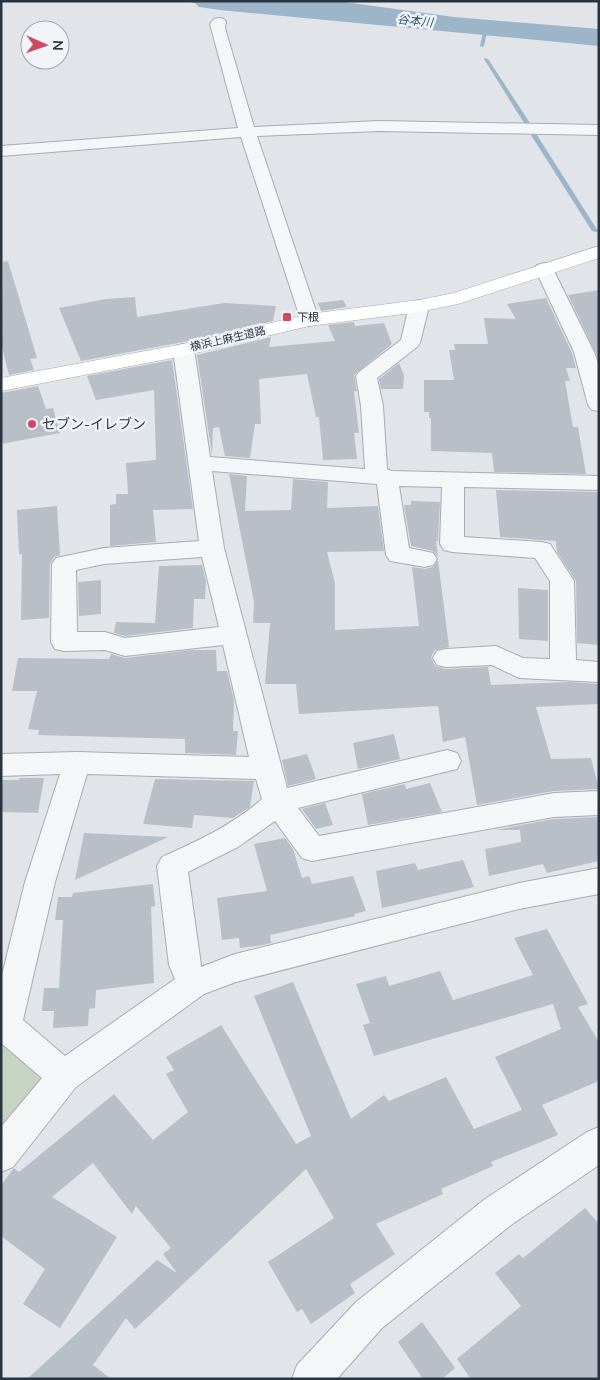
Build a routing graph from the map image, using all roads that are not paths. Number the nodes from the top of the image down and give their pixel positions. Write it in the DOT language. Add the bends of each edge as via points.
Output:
graph roads {
  1 [pos="220,22"];
  2 [pos="599,130"];
  3 [pos="248,132"];
  4 [pos="1,151"];
  5 [pos="599,252"];
  6 [pos="544,269"];
  7 [pos="419,306"];
  8 [pos="309,320"];
  9 [pos="183,350"];
  10 [pos="1,385"];
  11 [pos="599,405"];
  12 [pos="201,463"];
  13 [pos="387,478"];
  14 [pos="453,480"];
  15 [pos="599,484"];
  16 [pos="212,548"];
  17 [pos="425,559"];
  18 [pos="232,635"];
  19 [pos="446,658"];
  20 [pos="563,668"];
  21 [pos="599,672"];
  22 [pos="447,761"];
  23 [pos="76,763"];
  24 [pos="1,765"];
  25 [pos="266,768"];
  26 [pos="277,802"];
  27 [pos="599,803"];
  28 [pos="599,881"];
  29 [pos="193,984"];
  30 [pos="3,1026"];
  31 [pos="64,1076"];
  32 [pos="599,1144"];
  33 [pos="1,1155"];
  34 [pos="310,1379"];
  1 -- 3 [label="street" via="218,28"];
  2 -- 3 [label="street" via="379,126"];
  3 -- 4 [label="street"];
  3 -- 8 [label="street"];
  5 -- 6 [label="main road, 横浜上麻生道路"];
  6 -- 7 [label="main road, 横浜上麻生道路" via="458,298"];
  6 -- 11 [label="street" via="572,324 594,378"];
  7 -- 8 [label="main road, 横浜上麻生道路"];
  7 -- 13 [label="street" via="410,343 366,376 372,406 376,472"];
  8 -- 9 [label="main road, 横浜上麻生道路"];
  9 -- 10 [label="main road, 横浜上麻生道路"];
  9 -- 12 [label="street"];
  12 -- 13 [label="street"];
  12 -- 16 [label="street"];
  13 -- 14 [label="street"];
  13 -- 17 [label="street" via="398,555"];
  14 -- 15 [label="street"];
  14 -- 20 [label="street" via="452,544 542,550 562,581"];
  16 -- 18 [label="street"];
  16 -- 18 [label="street" via="104,556 64,564 64,642 105,641 125,647"];
  18 -- 25 [label="street"];
  19 -- 20 [label="street" via="496,656 519,668"];
  20 -- 21 [label="street"];
  22 -- 26 [label="street"];
  23 -- 24 [label="street"];
  23 -- 25 [label="street"];
  23 -- 30 [label="street" via="40,882"];
  25 -- 26 [label="street"];
  26 -- 27 [label="street" via="312,849 554,805"];
  26 -- 29 [label="street" via="268,812 218,846 172,866 185,965"];
  28 -- 29 [label="street" via="519,896 254,963"];
  29 -- 31 [label="street"];
  30 -- 31 [label="street"];
  31 -- 33 [label="street"];
  32 -- 34 [label="street" via="498,1212 369,1315"];
}
